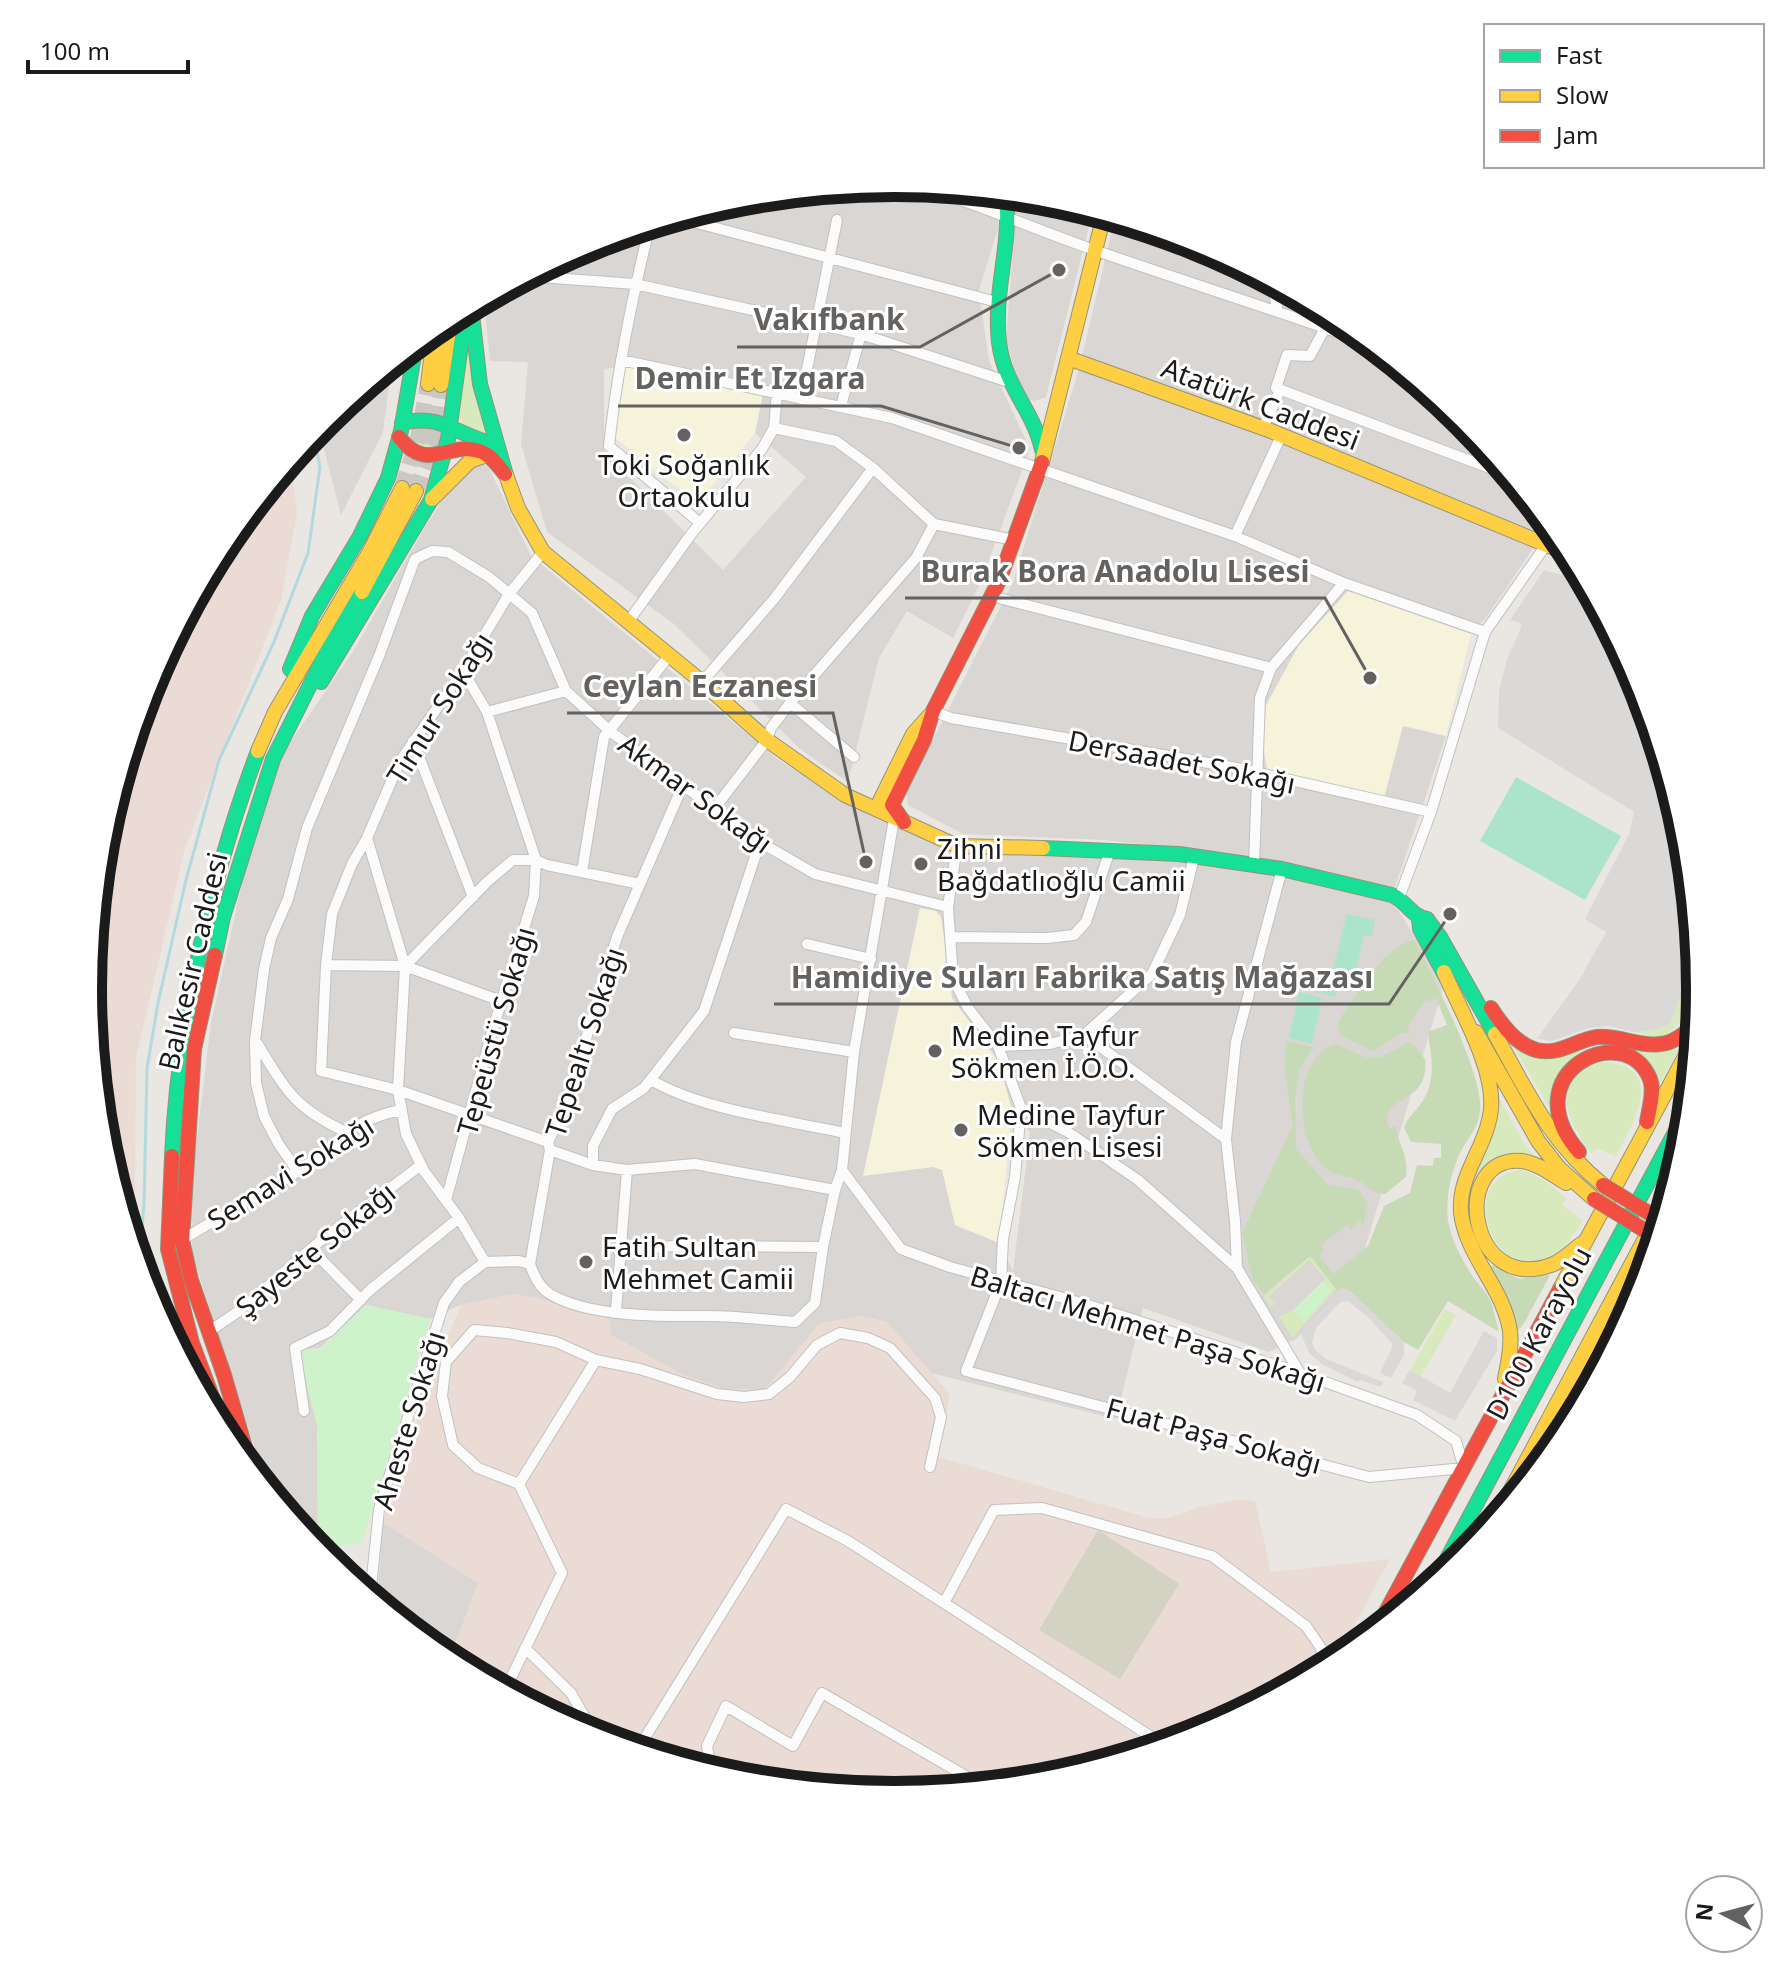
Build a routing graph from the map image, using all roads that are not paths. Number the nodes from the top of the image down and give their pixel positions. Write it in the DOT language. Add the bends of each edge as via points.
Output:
graph roads {
  1 [pos="970,201"];
  2 [pos="1007,206"];
  3 [pos="1009,219"];
  4 [pos="837,220"];
  5 [pos="695,222"];
  6 [pos="1101,225"];
  7 [pos="647,237"];
  8 [pos="1095,250"];
  9 [pos="830,257"];
  10 [pos="547,278"];
  11 [pos="635,284"];
  12 [pos="1274,295"];
  13 [pos="997,302"];
  14 [pos="1278,312"];
  15 [pos="471,320"];
  16 [pos="467,322"];
  17 [pos="816,324"];
  18 [pos="1325,328"];
  19 [pos="1337,332"];
  20 [pos="861,334"];
  21 [pos="446,336"];
  22 [pos="435,344"];
  23 [pos="1068,358"];
  24 [pos="413,360"];
  25 [pos="621,360"];
  26 [pos="1009,382"];
  27 [pos="1280,390"];
  28 [pos="777,392"];
  29 [pos="1058,396"];
  30 [pos="801,399"];
  31 [pos="1023,405"];
  32 [pos="841,406"];
  33 [pos="450,426"];
  34 [pos="774,428"];
  35 [pos="1263,428"];
  36 [pos="401,430"];
  37 [pos="1281,436"];
  38 [pos="494,453"];
  39 [pos="445,454"];
  40 [pos="1042,461"];
  41 [pos="873,468"];
  42 [pos="1490,468"];
  43 [pos="431,500"];
  44 [pos="700,523"];
  45 [pos="934,524"];
  46 [pos="1235,536"];
  47 [pos="1014,540"];
  48 [pos="1547,541"];
  49 [pos="1546,545"];
  50 [pos="1552,547"];
  51 [pos="543,552"];
  52 [pos="1344,583"];
  53 [pos="509,594"];
  54 [pos="991,596"];
  55 [pos="628,622"];
  56 [pos="1485,632"];
  57 [pos="669,656"];
  58 [pos="1271,668"];
  59 [pos="463,671"];
  60 [pos="702,682"];
  61 [pos="566,691"];
  62 [pos="790,703"];
  63 [pos="933,711"];
  64 [pos="275,712"];
  65 [pos="487,712"];
  66 [pos="291,721"];
  67 [pos="611,732"];
  68 [pos="767,740"];
  69 [pos="413,741"];
  70 [pos="854,757"];
  71 [pos="1259,773"];
  72 [pos="683,785"];
  73 [pos="714,809"];
  74 [pos="876,809"];
  75 [pos="1431,812"];
  76 [pos="899,821"];
  77 [pos="367,838"];
  78 [pos="760,842"];
  79 [pos="957,846"];
  80 [pos="1110,850"];
  81 [pos="1194,857"];
  82 [pos="536,860"];
  83 [pos="1254,865"];
  84 [pos="1282,869"];
  85 [pos="582,872"];
  86 [pos="640,884"];
  87 [pos="882,889"];
  88 [pos="473,897"];
  89 [pos="1399,898"];
  90 [pos="948,907"];
  91 [pos="1419,918"];
  92 [pos="950,937"];
  93 [pos="1440,937"];
  94 [pos="807,944"];
  95 [pos="871,959"];
  96 [pos="326,965"];
  97 [pos="405,966"];
  98 [pos="1444,972"];
  99 [pos="501,1001"];
  100 [pos="734,1033"];
  101 [pos="1684,1034"];
  102 [pos="1084,1035"];
  103 [pos="255,1041"];
  104 [pos="998,1046"];
  105 [pos="854,1052"];
  106 [pos="1682,1063"];
  107 [pos="651,1080"];
  108 [pos="398,1090"];
  109 [pos="1021,1108"];
  110 [pos="401,1110"];
  111 [pos="471,1116"];
  112 [pos="1646,1130"];
  113 [pos="346,1132"];
  114 [pos="845,1133"];
  115 [pos="1672,1138"];
  116 [pos="1226,1139"];
  117 [pos="549,1146"];
  118 [pos="421,1165"];
  119 [pos="593,1165"];
  120 [pos="627,1170"];
  121 [pos="842,1170"];
  122 [pos="298,1172"];
  123 [pos="1603,1185"];
  124 [pos="835,1190"];
  125 [pos="1594,1199"];
  126 [pos="446,1200"];
  127 [pos="1653,1215"];
  128 [pos="459,1218"];
  129 [pos="1648,1232"];
  130 [pos="1590,1234"];
  131 [pos="1646,1236"];
  132 [pos="182,1240"];
  133 [pos="823,1247"];
  134 [pos="311,1249"];
  135 [pos="619,1252"];
  136 [pos="485,1262"];
  137 [pos="530,1264"];
  138 [pos="1237,1268"];
  139 [pos="1001,1282"];
  140 [pos="361,1300"];
  141 [pos="616,1311"];
  142 [pos="208,1332"];
  143 [pos="596,1360"];
  144 [pos="1300,1373"];
  145 [pos="211,1390"];
  146 [pos="1499,1401"];
  147 [pos="1558,1402"];
  148 [pos="304,1411"];
  149 [pos="243,1440"];
  150 [pos="1536,1452"];
  151 [pos="930,1467"];
  152 [pos="1464,1468"];
  153 [pos="1519,1475"];
  154 [pos="519,1484"];
  155 [pos="1450,1552"];
  156 [pos="371,1583"];
  157 [pos="944,1603"];
  158 [pos="1389,1606"];
  159 [pos="525,1648"];
  160 [pos="1322,1655"];
  161 [pos="509,1681"];
  162 [pos="585,1718"];
  163 [pos="1153,1738"];
  164 [pos="643,1740"];
  165 [pos="709,1759"];
  166 [pos="967,1777"];
  1 -- 3 [label="street"];
  2 -- 3 [label="main road"];
  3 -- 8 [label="street"];
  3 -- 13 [label="main road"];
  4 -- 9 [label="street"];
  5 -- 9 [label="street"];
  6 -- 8 [label="main road"];
  7 -- 11 [label="street"];
  8 -- 14 [label="street"];
  8 -- 23 [label="main road"];
  9 -- 13 [label="street"];
  9 -- 17 [label="street"];
  10 -- 11 [label="street"];
  11 -- 17 [label="street"];
  11 -- 25 [label="street"];
  12 -- 14 [label="street"];
  13 -- 26 [label="main road" via="999,344"];
  14 -- 18 [label="street"];
  15 -- 38 [label="main road"];
  16 -- 33 [label="main road"];
  17 -- 20 [label="street"];
  17 -- 30 [label="street"];
  18 -- 19 [label="street"];
  18 -- 27 [label="street" via="1310,356 1287,355 1276,388"];
  20 -- 26 [label="street"];
  20 -- 32 [label="street"];
  21 -- 22 [label="main road" via="435,384"];
  23 -- 29 [label="main road"];
  23 -- 35 [label="main road, Atatürk Caddesi"];
  24 -- 36 [label="main road"];
  25 -- 28 [label="street"];
  25 -- 44 [label="street" via="609,446"];
  26 -- 31 [label="main road"];
  27 -- 35 [label="street"];
  27 -- 42 [label="street"];
  28 -- 30 [label="street"];
  28 -- 34 [label="street"];
  29 -- 31 [label="main road" via="1040,409"];
  29 -- 40 [label="main road"];
  30 -- 32 [label="street"];
  31 -- 40 [label="main road" via="1039,435"];
  32 -- 40 [label="street"];
  33 -- 36 [label="main road" via="419,417"];
  33 -- 38 [label="main road" via="492,443"];
  33 -- 39 [label="main road"];
  34 -- 41 [label="street" via="830,438"];
  34 -- 44 [label="street"];
  35 -- 37 [label="main road, Atatürk Caddesi"];
  36 -- 39 [label="main road" via="416,455"];
  36 -- 64 [label="main road" via="382,491 312,616"];
  37 -- 46 [label="street"];
  37 -- 49 [label="main road, Atatürk Caddesi"];
  38 -- 39 [label="main road" via="465,449"];
  38 -- 43 [label="main road" via="469,461"];
  38 -- 51 [label="main road"];
  39 -- 43 [label="main road"];
  40 -- 46 [label="street"];
  40 -- 47 [label="main road"];
  41 -- 45 [label="street"];
  41 -- 60 [label="street" via="774,599"];
  43 -- 66 [label="main road" via="363,617"];
  44 -- 55 [label="street"];
  45 -- 47 [label="street"];
  45 -- 62 [label="street" via="916,558"];
  46 -- 52 [label="street"];
  47 -- 54 [label="main road"];
  48 -- 49 [label="street"];
  49 -- 50 [label="main road, Atatürk Caddesi"];
  49 -- 56 [label="street"];
  51 -- 53 [label="street, Timur Sokağı"];
  51 -- 55 [label="main road"];
  52 -- 56 [label="street"];
  52 -- 58 [label="street"];
  53 -- 59 [label="street, Timur Sokağı"];
  53 -- 61 [label="street, Akmar Sokağı" via="532,613"];
  53 -- 103 [label="street, Akmar Sokağı" via="448,552 432,551 415,559 307,828 288,899 271,938"];
  54 -- 58 [label="street"];
  54 -- 63 [label="main road"];
  55 -- 57 [label="main road"];
  56 -- 75 [label="street"];
  57 -- 60 [label="main road"];
  57 -- 67 [label="street"];
  58 -- 71 [label="street" via="1260,698"];
  59 -- 65 [label="street"];
  59 -- 69 [label="street, Timur Sokağı"];
  60 -- 68 [label="main road"];
  61 -- 65 [label="street"];
  61 -- 67 [label="street, Akmar Sokağı"];
  62 -- 68 [label="street"];
  62 -- 70 [label="street"];
  63 -- 71 [label="street, Dersaadet Sokağı"];
  63 -- 74 [label="main road" via="913,734"];
  63 -- 76 [label="main road" via="892,805"];
  64 -- 66 [label="main road, Balıkesir Caddesi" via="409,490 384,555"];
  64 -- 145 [label="main road, Balıkesir Caddesi" via="211,899 183,1041 168,1249 178,1296"];
  65 -- 82 [label="street"];
  66 -- 132 [label="main road, Balıkesir Caddesi" via="273,759 231,889 194,1049"];
  67 -- 72 [label="street, Akmar Sokağı"];
  67 -- 85 [label="street" via="604,737"];
  68 -- 73 [label="street"];
  68 -- 74 [label="main road" via="845,795"];
  69 -- 77 [label="street, Timur Sokağı"];
  69 -- 88 [label="street"];
  71 -- 75 [label="street, Dersaadet Sokağı"];
  71 -- 83 [label="street"];
  72 -- 73 [label="street, Akmar Sokağı"];
  72 -- 86 [label="street, Tepealtı Sokağı"];
  73 -- 78 [label="street, Akmar Sokağı"];
  74 -- 76 [label="main road"];
  75 -- 89 [label="street"];
  76 -- 79 [label="main road"];
  76 -- 87 [label="street"];
  77 -- 96 [label="street, Timur Sokağı" via="332,914"];
  77 -- 97 [label="street"];
  78 -- 87 [label="street, Akmar Sokağı" via="815,874"];
  78 -- 107 [label="street" via="704,1011"];
  79 -- 80 [label="main road"];
  79 -- 90 [label="street"];
  80 -- 81 [label="main road"];
  80 -- 92 [label="street" via="1086,922 1074,935"];
  81 -- 83 [label="main road"];
  81 -- 102 [label="street" via="1180,915 1152,974"];
  82 -- 85 [label="street"];
  82 -- 88 [label="street" via="513,860"];
  82 -- 99 [label="street, Tepeüstü Sokağı" via="534,896"];
  83 -- 84 [label="main road"];
  84 -- 89 [label="main road"];
  84 -- 116 [label="street" via="1236,1042"];
  85 -- 86 [label="street"];
  86 -- 117 [label="street, Tepealtı Sokağı" via="617,937"];
  87 -- 90 [label="street, Akmar Sokağı"];
  87 -- 95 [label="street"];
  88 -- 97 [label="street"];
  89 -- 91 [label="main road"];
  90 -- 92 [label="street"];
  91 -- 93 [label="main road" via="1427,919"];
  91 -- 98 [label="main road"];
  92 -- 104 [label="street" via="953,978 968,1008"];
  93 -- 101 [label="main road" via="1500,1024 1515,1040 1536,1049 1559,1050 1598,1037 1646,1046 1666,1044"];
  93 -- 123 [label="main road" via="1550,1131"];
  94 -- 95 [label="street"];
  95 -- 105 [label="street"];
  96 -- 97 [label="street"];
  96 -- 108 [label="street, Timur Sokağı" via="321,1071"];
  97 -- 99 [label="street"];
  97 -- 108 [label="street"];
  98 -- 125 [label="main road" via="1527,1126 1559,1168"];
  98 -- 146 [label="main road" via="1491,1094 1487,1128 1467,1169 1459,1207 1465,1233 1504,1303 1508,1322 1511,1361"];
  99 -- 111 [label="street, Tepeüstü Sokağı"];
  100 -- 105 [label="street"];
  102 -- 104 [label="street" via="1050,1044"];
  102 -- 116 [label="street"];
  103 -- 113 [label="street" via="289,1095 320,1120"];
  103 -- 122 [label="street" via="256,1083 264,1116"];
  104 -- 109 [label="street"];
  105 -- 114 [label="street"];
  106 -- 112 [label="main road"];
  107 -- 114 [label="street" via="704,1102"];
  107 -- 119 [label="street" via="612,1109 593,1146"];
  108 -- 110 [label="street"];
  108 -- 111 [label="street"];
  109 -- 138 [label="street" via="1068,1132 1138,1180"];
  109 -- 139 [label="street"];
  110 -- 113 [label="street, Semavi Sokağı" via="376,1115"];
  110 -- 118 [label="street"];
  111 -- 117 [label="street"];
  111 -- 126 [label="street, Tepeüstü Sokağı"];
  112 -- 123 [label="main road" via="1651,1087 1642,1066 1614,1053 1597,1053 1568,1071 1558,1089 1557,1111 1564,1132"];
  112 -- 130 [label="main road"];
  113 -- 122 [label="street, Semavi Sokağı"];
  114 -- 121 [label="street"];
  115 -- 155 [label="main road, D100 Karayolu"];
  116 -- 138 [label="street"];
  117 -- 119 [label="street"];
  117 -- 137 [label="street, Tepealtı Sokağı"];
  118 -- 126 [label="street"];
  118 -- 134 [label="street, Şayeste Sokağı"];
  119 -- 120 [label="street"];
  120 -- 124 [label="street" via="695,1164"];
  120 -- 135 [label="street"];
  121 -- 124 [label="street"];
  121 -- 139 [label="street, Baltacı Mehmet Paşa Sokağı" via="901,1249"];
  122 -- 132 [label="street, Semavi Sokağı"];
  123 -- 127 [label="main road, bridge"];
  124 -- 133 [label="street"];
  125 -- 129 [label="main road, bridge"];
  125 -- 130 [label="main road" via="1522,1161 1506,1162 1489,1173 1476,1201 1490,1253 1518,1269 1530,1272 1551,1266"];
  126 -- 128 [label="street"];
  128 -- 136 [label="street"];
  128 -- 140 [label="street"];
  130 -- 146 [label="main road"];
  131 -- 147 [label="main road, D100 Karayolu"];
  132 -- 142 [label="main road, Balıkesir Caddesi"];
  133 -- 135 [label="street" via="673,1246"];
  133 -- 141 [label="street" via="815,1303 795,1322 660,1318"];
  134 -- 140 [label="street"];
  134 -- 142 [label="street, Şayeste Sokağı"];
  135 -- 141 [label="street"];
  136 -- 137 [label="street"];
  136 -- 156 [label="street, Aheste Sokağı" via="459,1282 444,1303 379,1509"];
  137 -- 141 [label="street" via="549,1294"];
  138 -- 144 [label="street"];
  139 -- 144 [label="street, Baltacı Mehmet Paşa Sokağı"];
  139 -- 152 [label="street, Fuat Paşa Sokağı" via="966,1371 1369,1477"];
  140 -- 148 [label="street" via="330,1331 295,1348"];
  142 -- 149 [label="main road, Balıkesir Caddesi"];
  143 -- 151 [label="street" via="744,1397 769,1394 817,1345 840,1333 868,1338 890,1348 935,1398 941,1417"];
  143 -- 154 [label="street"];
  143 -- 154 [label="street" via="556,1342 474,1330 446,1362 442,1396 453,1445 478,1468"];
  144 -- 152 [label="street, Baltacı Mehmet Paşa Sokağı" via="1417,1415 1456,1441"];
  146 -- 152 [label="main road"];
  147 -- 150 [label="main road"];
  147 -- 153 [label="main road, D100 Karayolu"];
  152 -- 158 [label="main road"];
  154 -- 159 [label="street" via="562,1573"];
  157 -- 160 [label="street" via="994,1510 1042,1508 1212,1556 1306,1626"];
  157 -- 163 [label="street"];
  157 -- 164 [label="street" via="848,1541 786,1509"];
  159 -- 161 [label="street"];
  159 -- 162 [label="street" via="571,1693"];
  165 -- 166 [label="street" via="707,1746 726,1706 793,1746 822,1693"];
}
